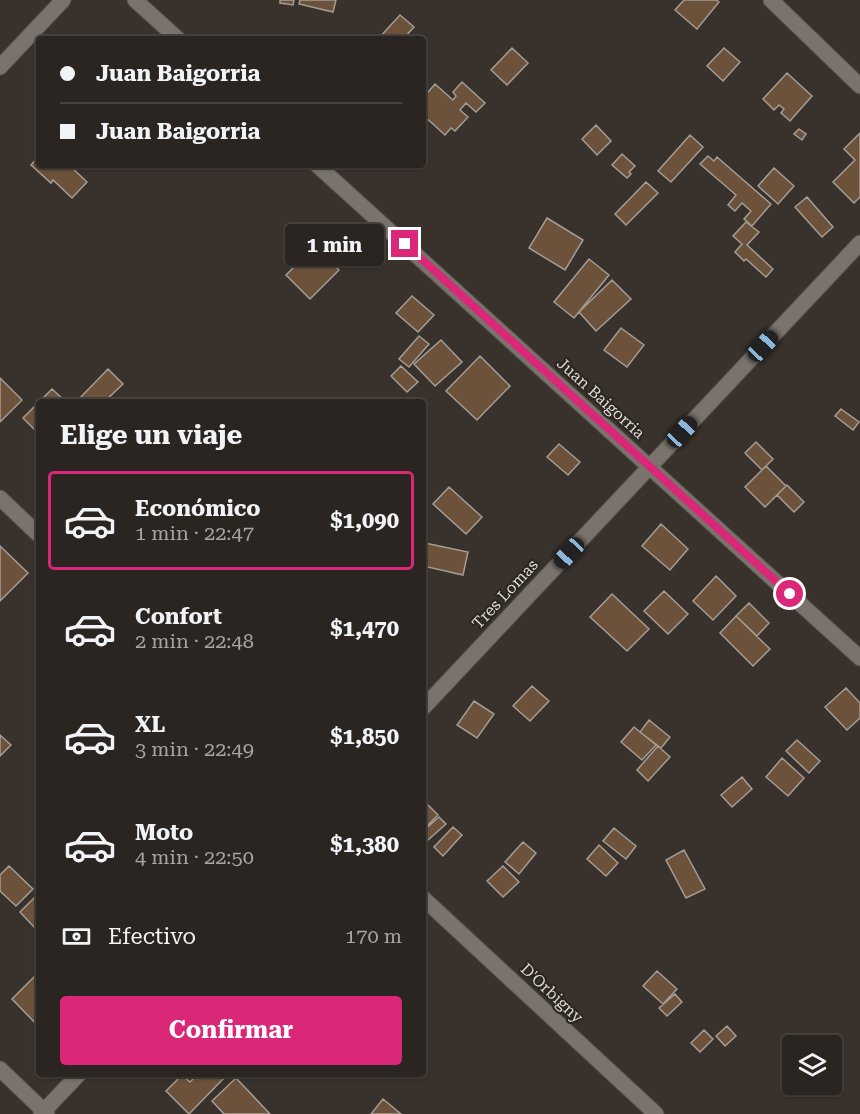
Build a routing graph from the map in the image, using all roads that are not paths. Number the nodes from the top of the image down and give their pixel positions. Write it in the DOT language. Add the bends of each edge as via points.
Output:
graph roads {
  1 [pos="63,0"];
  2 [pos="135,0"];
  3 [pos="771,0"];
  4 [pos="175,36"];
  5 [pos="0,67"];
  6 [pos="860,86"];
  7 [pos="320,168"];
  8 [pos="860,243"];
  9 [pos="650,467"];
  10 [pos="0,498"];
  11 [pos="36,532"];
  12 [pos="860,658"];
  13 [pos="426,705"];
  14 [pos="426,901"];
  15 [pos="0,1069"];
  16 [pos="76,1077"];
  17 [pos="44,1113"];
  18 [pos="656,1114"];
  1 -- 5 [label="street"];
  2 -- 4 [label="street"];
  3 -- 6 [label="street"];
  7 -- 9 [label="street, Juan Baigorria"];
  8 -- 9 [label="street, Tres Lomas"];
  9 -- 12 [label="street, Juan Baigorria"];
  9 -- 13 [label="street, Tres Lomas"];
  10 -- 11 [label="street"];
  14 -- 18 [label="street, D'Orbigny"];
  15 -- 17 [label="street"];
  16 -- 17 [label="street"];
}
